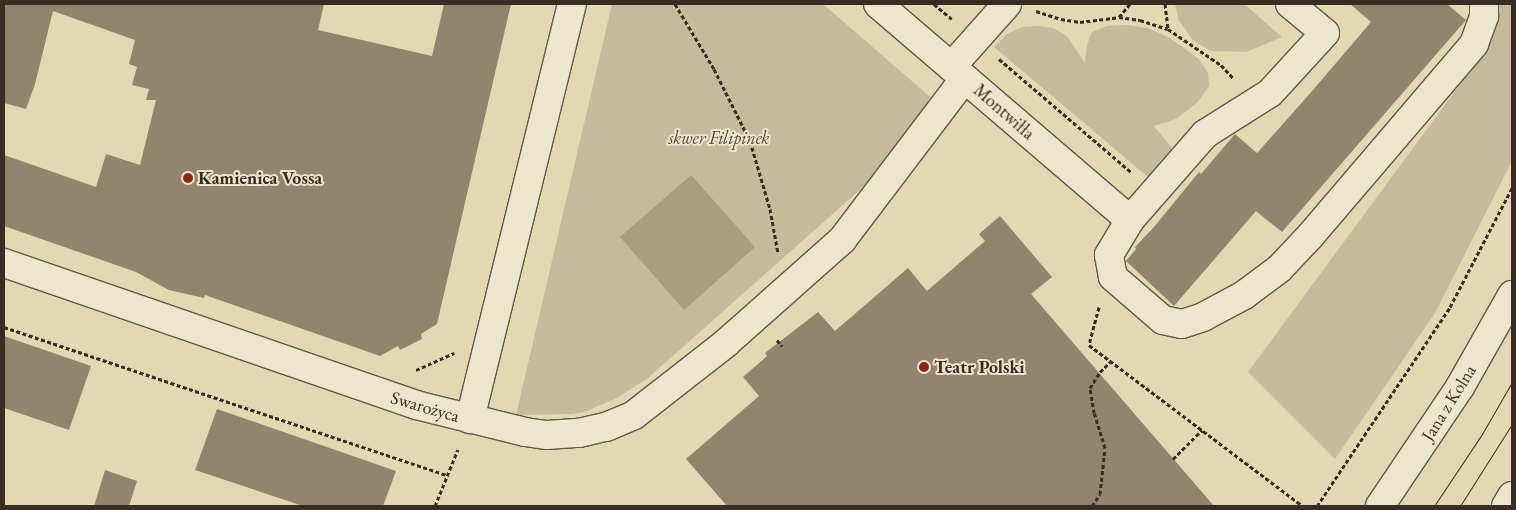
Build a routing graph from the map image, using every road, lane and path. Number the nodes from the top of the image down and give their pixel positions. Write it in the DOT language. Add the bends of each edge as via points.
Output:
graph roads {
  1 [pos="572,4"];
  2 [pos="676,4"];
  3 [pos="878,4"];
  4 [pos="934,4"];
  5 [pos="1007,4"];
  6 [pos="1130,4"];
  7 [pos="1165,4"];
  8 [pos="1290,4"];
  9 [pos="1484,4"];
  10 [pos="1033,10"];
  11 [pos="1119,17"];
  12 [pos="1168,29"];
  13 [pos="976,39"];
  14 [pos="958,72"];
  15 [pos="1257,103"];
  16 [pos="1512,188"];
  17 [pos="1154,192"];
  18 [pos="1130,220"];
  19 [pos="778,255"];
  20 [pos="4,263"];
  21 [pos="1110,264"];
  22 [pos="1512,295"];
  23 [pos="4,327"];
  24 [pos="456,352"];
  25 [pos="1111,361"];
  26 [pos="409,372"];
  27 [pos="470,419"];
  28 [pos="1202,430"];
  29 [pos="1173,458"];
  30 [pos="447,475"];
  31 [pos="1512,496"];
  32 [pos="435,506"];
  33 [pos="1092,506"];
  34 [pos="1303,506"];
  35 [pos="1317,506"];
  36 [pos="1380,506"];
  37 [pos="1506,506"];
  1 -- 27 [label="street, Swarożyca"];
  2 -- 19 [label="path" via="714,68 750,141 770,209"];
  3 -- 14 [label="street, Montwiłła"];
  4 -- 13 [label="path"];
  5 -- 13 [label="street"];
  6 -- 11 [label="path"];
  7 -- 12 [label="path"];
  8 -- 15 [label="street" via="1325,33"];
  9 -- 21 [label="street" via="1484,16 1474,44 1311,235 1279,269 1244,295 1204,317 1182,324 1163,320 1113,277"];
  10 -- 11 [label="path" via="1080,22"];
  11 -- 12 [label="path"];
  12 -- 15 [label="path" via="1222,65"];
  13 -- 14 [label="street"];
  13 -- 17 [label="path"];
  14 -- 18 [label="street, Montwiłła"];
  14 -- 27 [label="street" via="901,165 842,240 726,343 634,415 606,427 556,435"];
  15 -- 17 [label="street" via="1205,134"];
  16 -- 35 [label="path" via="1450,307"];
  17 -- 18 [label="street"];
  18 -- 21 [label="street" via="1109,255"];
  20 -- 27 [label="street, Swarożyca" via="383,395"];
  21 -- 25 [label="path" via="1089,345"];
  22 -- 36 [label="street, Jana z Kolna" via="1460,387"];
  23 -- 30 [label="path"];
  24 -- 26 [label="path"];
  25 -- 28 [label="path"];
  25 -- 33 [label="path" via="1090,388 1105,448 1100,494"];
  27 -- 30 [label="path"];
  28 -- 29 [label="path"];
  28 -- 34 [label="path"];
  30 -- 32 [label="path"];
  31 -- 37 [label="street"];
}
